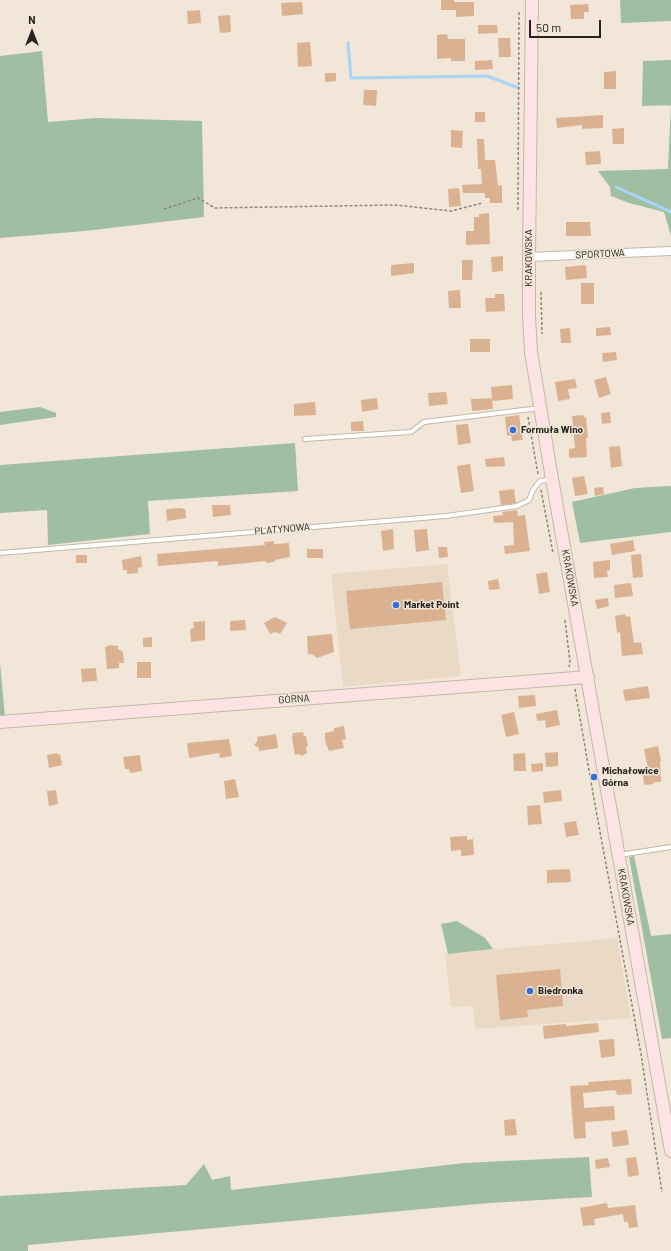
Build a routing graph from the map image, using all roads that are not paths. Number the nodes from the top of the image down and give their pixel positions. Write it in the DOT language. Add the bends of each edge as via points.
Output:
graph roads {
  1 [pos="532,0"];
  2 [pos="671,251"];
  3 [pos="529,257"];
  4 [pos="540,408"];
  5 [pos="305,439"];
  6 [pos="552,479"];
  7 [pos="0,553"];
  8 [pos="588,677"];
  9 [pos="0,722"];
  10 [pos="671,848"];
  11 [pos="619,855"];
  12 [pos="670,1144"];
  1 -- 3 [label="main road, KRAKOWSKA"];
  2 -- 3 [label="street, SPORTOWA"];
  3 -- 4 [label="main road, KRAKOWSKA" via="530,342"];
  4 -- 5 [label="lane" via="424,422 411,432"];
  4 -- 6 [label="main road, KRAKOWSKA"];
  6 -- 7 [label="lane, PLATYNOWA" via="540,481 529,500 517,506 446,516"];
  6 -- 8 [label="main road, KRAKOWSKA"];
  8 -- 9 [label="main road, GÓRNA"];
  8 -- 11 [label="main road, KRAKOWSKA"];
  10 -- 11 [label="lane"];
  11 -- 12 [label="main road, KRAKOWSKA"];
}
